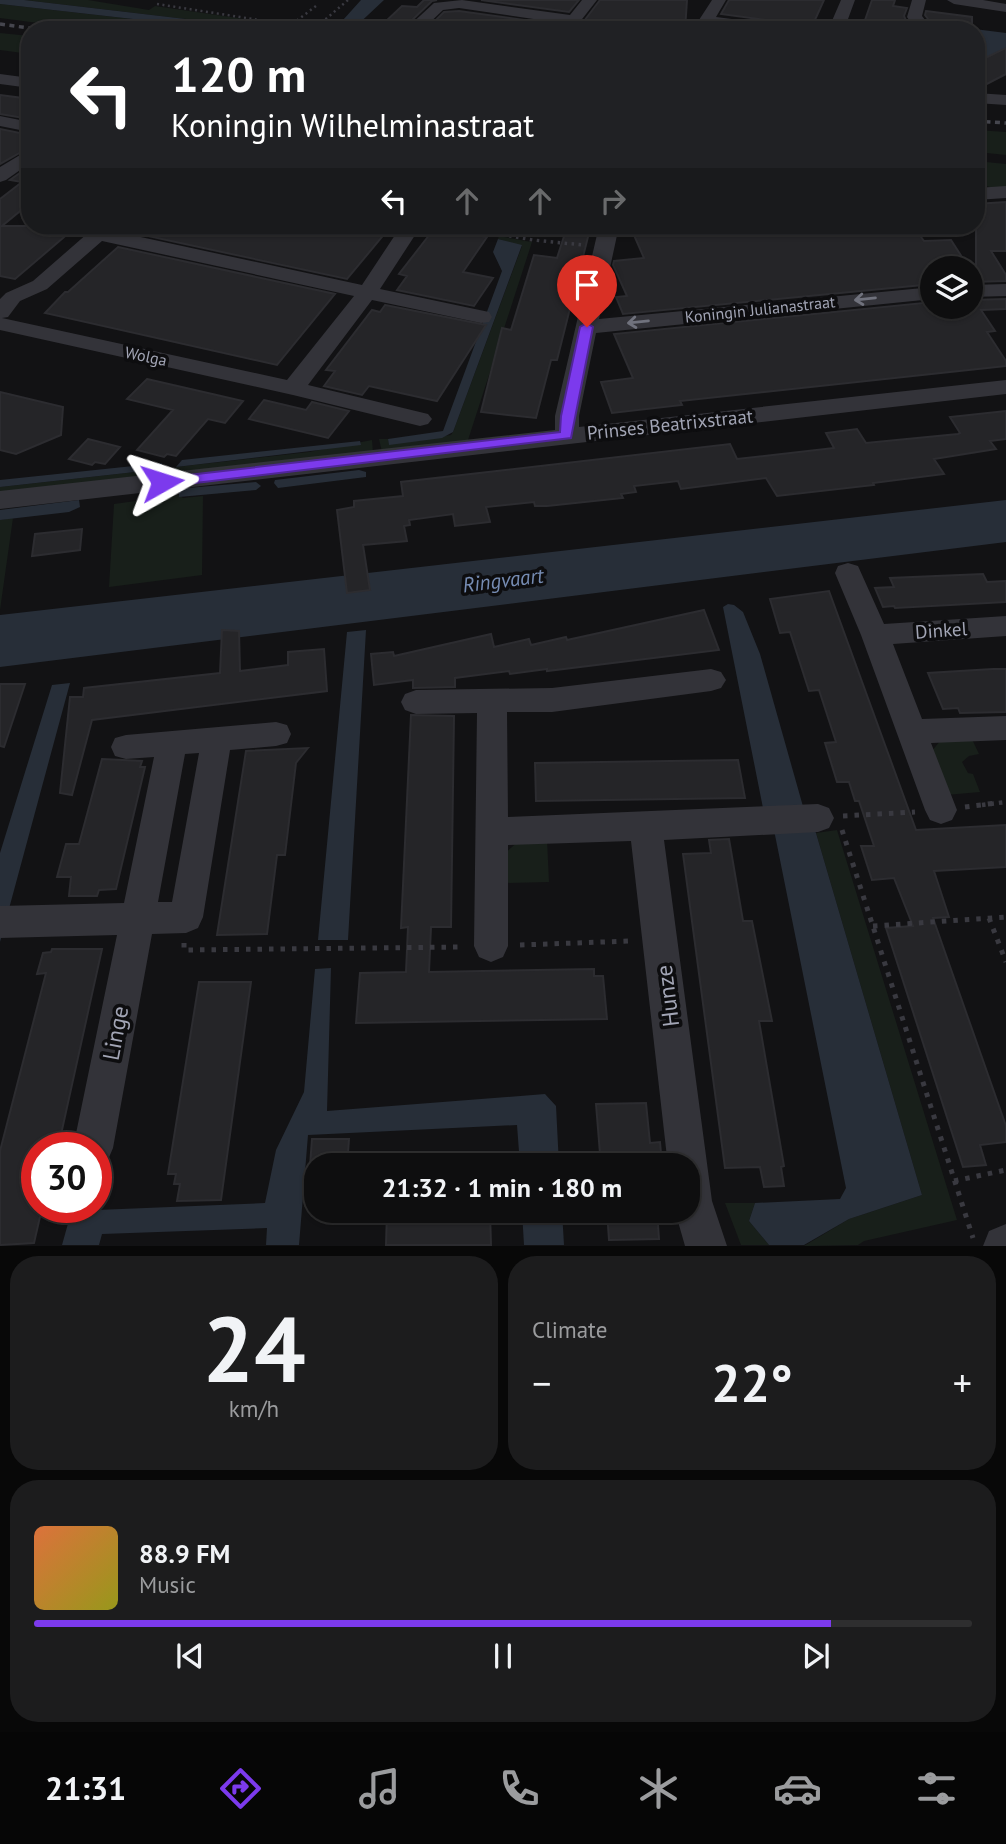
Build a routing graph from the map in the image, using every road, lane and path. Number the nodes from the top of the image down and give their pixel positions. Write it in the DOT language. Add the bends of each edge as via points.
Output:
graph roads {
  1 [pos="348,0"];
  2 [pos="590,0"];
  3 [pos="719,0"];
  4 [pos="848,0"];
  5 [pos="919,0"];
  6 [pos="954,0"];
  7 [pos="461,2"];
  8 [pos="157,4"];
  9 [pos="316,6"];
  10 [pos="1005,8"];
  11 [pos="265,21"];
  12 [pos="296,21"];
  13 [pos="323,21"];
  14 [pos="423,21"];
  15 [pos="714,21"];
  16 [pos="839,21"];
  17 [pos="917,21"];
  18 [pos="0,79"];
  19 [pos="21,82"];
  20 [pos="989,83"];
  21 [pos="1006,87"];
  22 [pos="985,99"];
  23 [pos="1006,100"];
  24 [pos="0,121"];
  25 [pos="21,125"];
  26 [pos="21,161"];
  27 [pos="0,176"];
  28 [pos="1006,192"];
  29 [pos="985,193"];
  30 [pos="96,235"];
  31 [pos="124,235"];
  32 [pos="405,235"];
  33 [pos="505,235"];
  34 [pos="607,236"];
  35 [pos="1006,290"];
  36 [pos="368,291"];
  37 [pos="983,291"];
  38 [pos="920,294"];
  39 [pos="4,301"];
  40 [pos="481,317"];
  41 [pos="0,324"];
  42 [pos="587,327"];
  43 [pos="1006,387"];
  44 [pos="293,388"];
  45 [pos="420,419"];
  46 [pos="566,435"];
  47 [pos="0,500"];
  48 [pos="848,573"];
  49 [pos="1006,626"];
  50 [pos="875,635"];
  51 [pos="711,680"];
  52 [pos="492,701"];
  53 [pos="415,702"];
  54 [pos="1006,728"];
  55 [pos="914,733"];
  56 [pos="276,734"];
  57 [pos="217,739"];
  58 [pos="172,743"];
  59 [pos="126,747"];
  60 [pos="941,810"];
  61 [pos="828,817"];
  62 [pos="646,827"];
  63 [pos="492,831"];
  64 [pos="187,917"];
  65 [pos="1006,917"];
  66 [pos="137,918"];
  67 [pos="989,919"];
  68 [pos="5,922"];
  69 [pos="873,926"];
  70 [pos="491,946"];
  71 [pos="354,949"];
  72 [pos="1006,961"];
  73 [pos="96,1132"];
  74 [pos="686,1153"];
  75 [pos="1006,1170"];
  76 [pos="954,1181"];
  77 [pos="699,1223"];
  78 [pos="706,1245"];
  79 [pos="975,1245"];
  1 -- 13 [label="path"];
  2 -- 7 [label="street" via="574,20"];
  3 -- 15 [label="street" via="707,20"];
  4 -- 16 [label="street"];
  5 -- 17 [label="street"];
  6 -- 10 [label="street"];
  7 -- 14 [label="street" via="439,6"];
  8 -- 11 [label="path"];
  9 -- 12 [label="path"];
  18 -- 19 [label="street"];
  20 -- 21 [label="street"];
  22 -- 23 [label="street"];
  24 -- 25 [label="street"];
  26 -- 27 [label="street"];
  28 -- 29 [label="street"];
  30 -- 39 [label="street" via="40,285"];
  31 -- 36 [label="street"];
  32 -- 36 [label="street"];
  33 -- 34 [label="path" via="533,240"];
  34 -- 42 [label="street"];
  35 -- 37 [label="street"];
  36 -- 40 [label="street"];
  36 -- 44 [label="street"];
  38 -- 42 [label="street, Koningin Julianastraat, one-way"];
  41 -- 44 [label="street, Wolga"];
  42 -- 46 [label="street"];
  43 -- 46 [label="street, Prinses Beatrixstraat"];
  44 -- 45 [label="street, Wolga"];
  46 -- 47 [label="street, Prinses Beatrixstraat"];
  48 -- 50 [label="street"];
  49 -- 50 [label="street, Dinkel"];
  50 -- 55 [label="street"];
  51 -- 52 [label="street" via="552,700"];
  52 -- 53 [label="street"];
  52 -- 63 [label="street"];
  54 -- 55 [label="street"];
  55 -- 60 [label="street"];
  56 -- 57 [label="street"];
  57 -- 58 [label="street"];
  57 -- 64 [label="street"];
  58 -- 59 [label="street"];
  58 -- 66 [label="street, Linge"];
  61 -- 62 [label="street"];
  61 -- 69 [label="path"];
  62 -- 63 [label="street"];
  62 -- 74 [label="street, Hunze"];
  63 -- 70 [label="street"];
  64 -- 66 [label="street"];
  64 -- 71 [label="path" via="184,950"];
  65 -- 67 [label="path"];
  66 -- 68 [label="street"];
  66 -- 73 [label="street, Linge"];
  67 -- 69 [label="path"];
  67 -- 72 [label="path"];
  69 -- 76 [label="path"];
  75 -- 76 [label="path"];
  76 -- 79 [label="path"];
  77 -- 78 [label="street, Hunze"];
}
